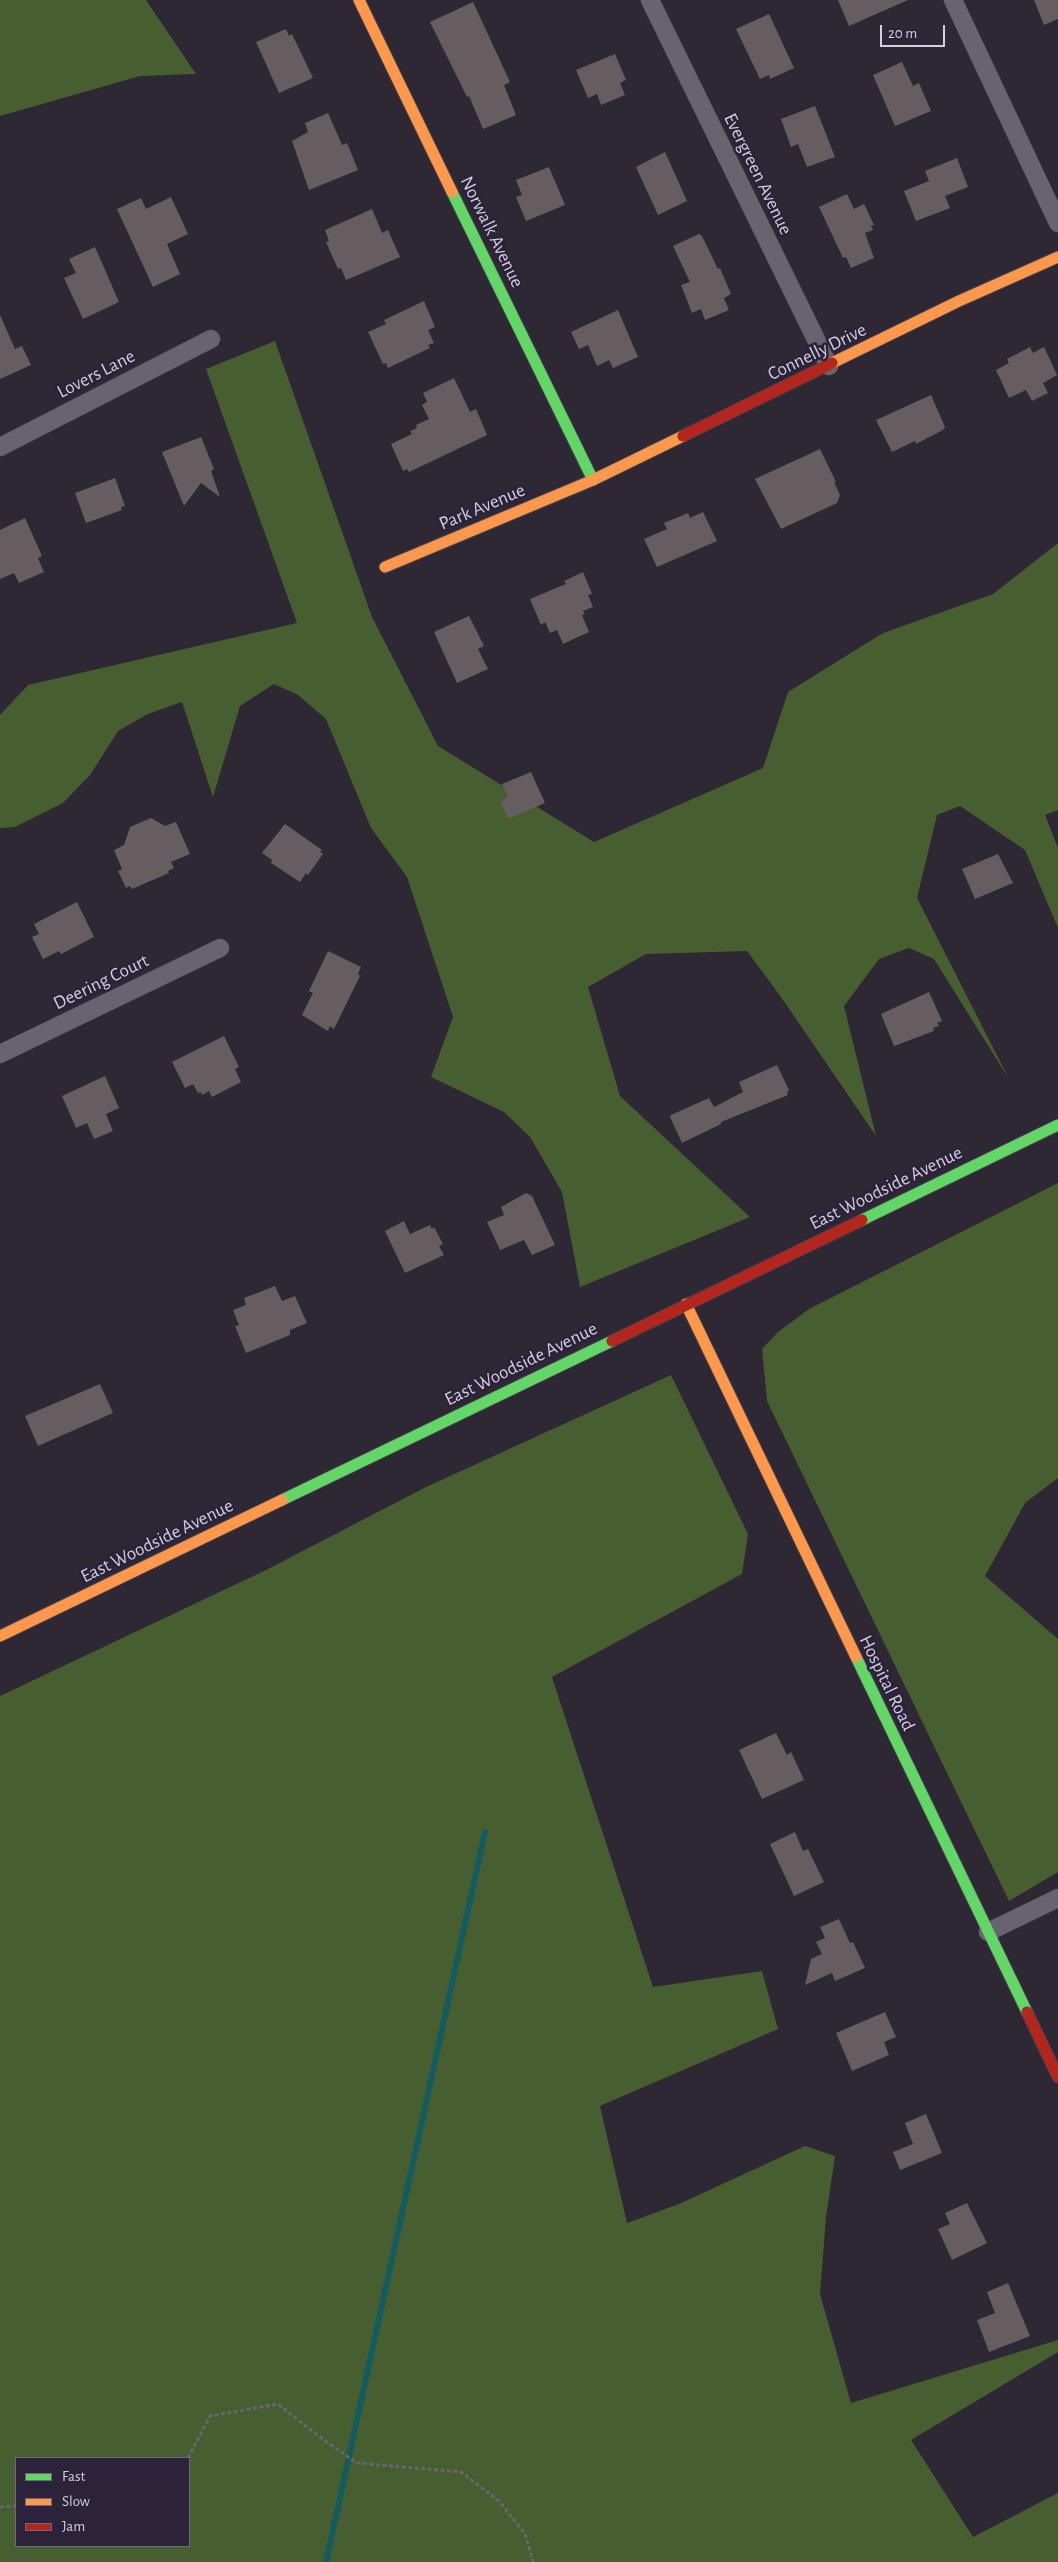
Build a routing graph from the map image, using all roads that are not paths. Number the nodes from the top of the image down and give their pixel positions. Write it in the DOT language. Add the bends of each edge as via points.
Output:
graph roads {
  1 [pos="359,0"];
  2 [pos="650,0"];
  3 [pos="953,0"];
  4 [pos="1058,223"];
  5 [pos="1058,257"];
  6 [pos="211,339"];
  7 [pos="829,366"];
  8 [pos="0,447"];
  9 [pos="593,480"];
  10 [pos="385,567"];
  11 [pos="220,948"];
  12 [pos="0,1054"];
  13 [pos="1058,1125"];
  14 [pos="686,1304"];
  15 [pos="0,1636"];
  16 [pos="1058,1898"];
  17 [pos="988,1932"];
  18 [pos="1058,2077"];
  1 -- 9 [label="street, Norwalk Avenue"];
  2 -- 7 [label="street, Evergreen Avenue"];
  3 -- 4 [label="street"];
  5 -- 7 [label="street, Connelly Drive" via="959,301"];
  6 -- 8 [label="street, Lovers Lane"];
  7 -- 9 [label="street, Connelly Drive"];
  9 -- 10 [label="street, Park Avenue"];
  11 -- 12 [label="street, Deering Court"];
  13 -- 14 [label="street, East Woodside Avenue"];
  14 -- 15 [label="street, East Woodside Avenue"];
  14 -- 17 [label="street, Hospital Road"];
  16 -- 17 [label="street"];
  17 -- 18 [label="street, Hospital Road"];
}
